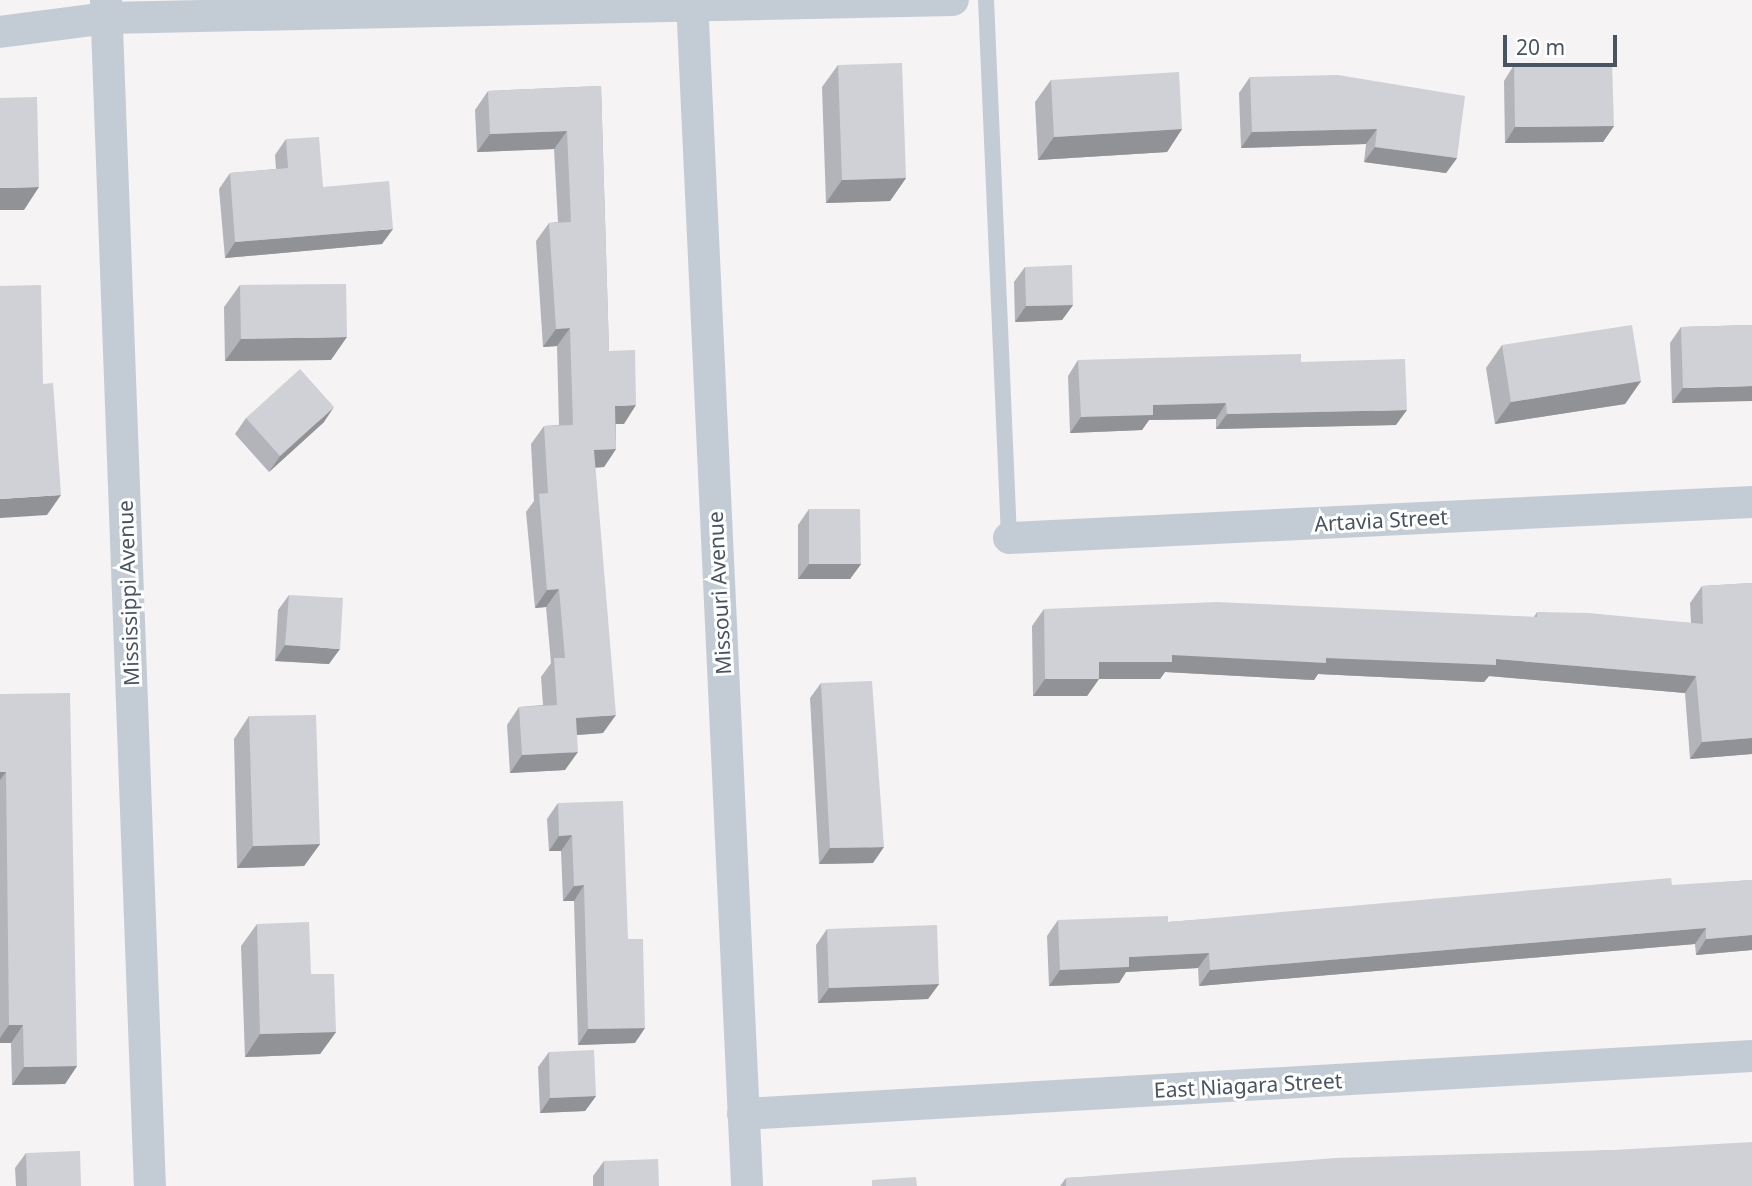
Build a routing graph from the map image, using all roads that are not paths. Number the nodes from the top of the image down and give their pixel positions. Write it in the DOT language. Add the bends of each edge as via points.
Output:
graph roads {
  1 [pos="953,0"];
  2 [pos="986,0"];
  3 [pos="692,4"];
  4 [pos="107,9"];
  5 [pos="0,32"];
  6 [pos="1752,502"];
  7 [pos="1009,538"];
  8 [pos="1752,1056"];
  9 [pos="743,1114"];
  10 [pos="150,1186"];
  11 [pos="747,1186"];
  1 -- 3 [label="street"];
  2 -- 7 [label="lane"];
  3 -- 4 [label="street"];
  3 -- 9 [label="street, Missouri Avenue"];
  4 -- 5 [label="street"];
  4 -- 10 [label="street, Mississippi Avenue"];
  6 -- 7 [label="street, Artavia Street"];
  8 -- 9 [label="street, East Niagara Street"];
  9 -- 11 [label="street, Missouri Avenue"];
}
